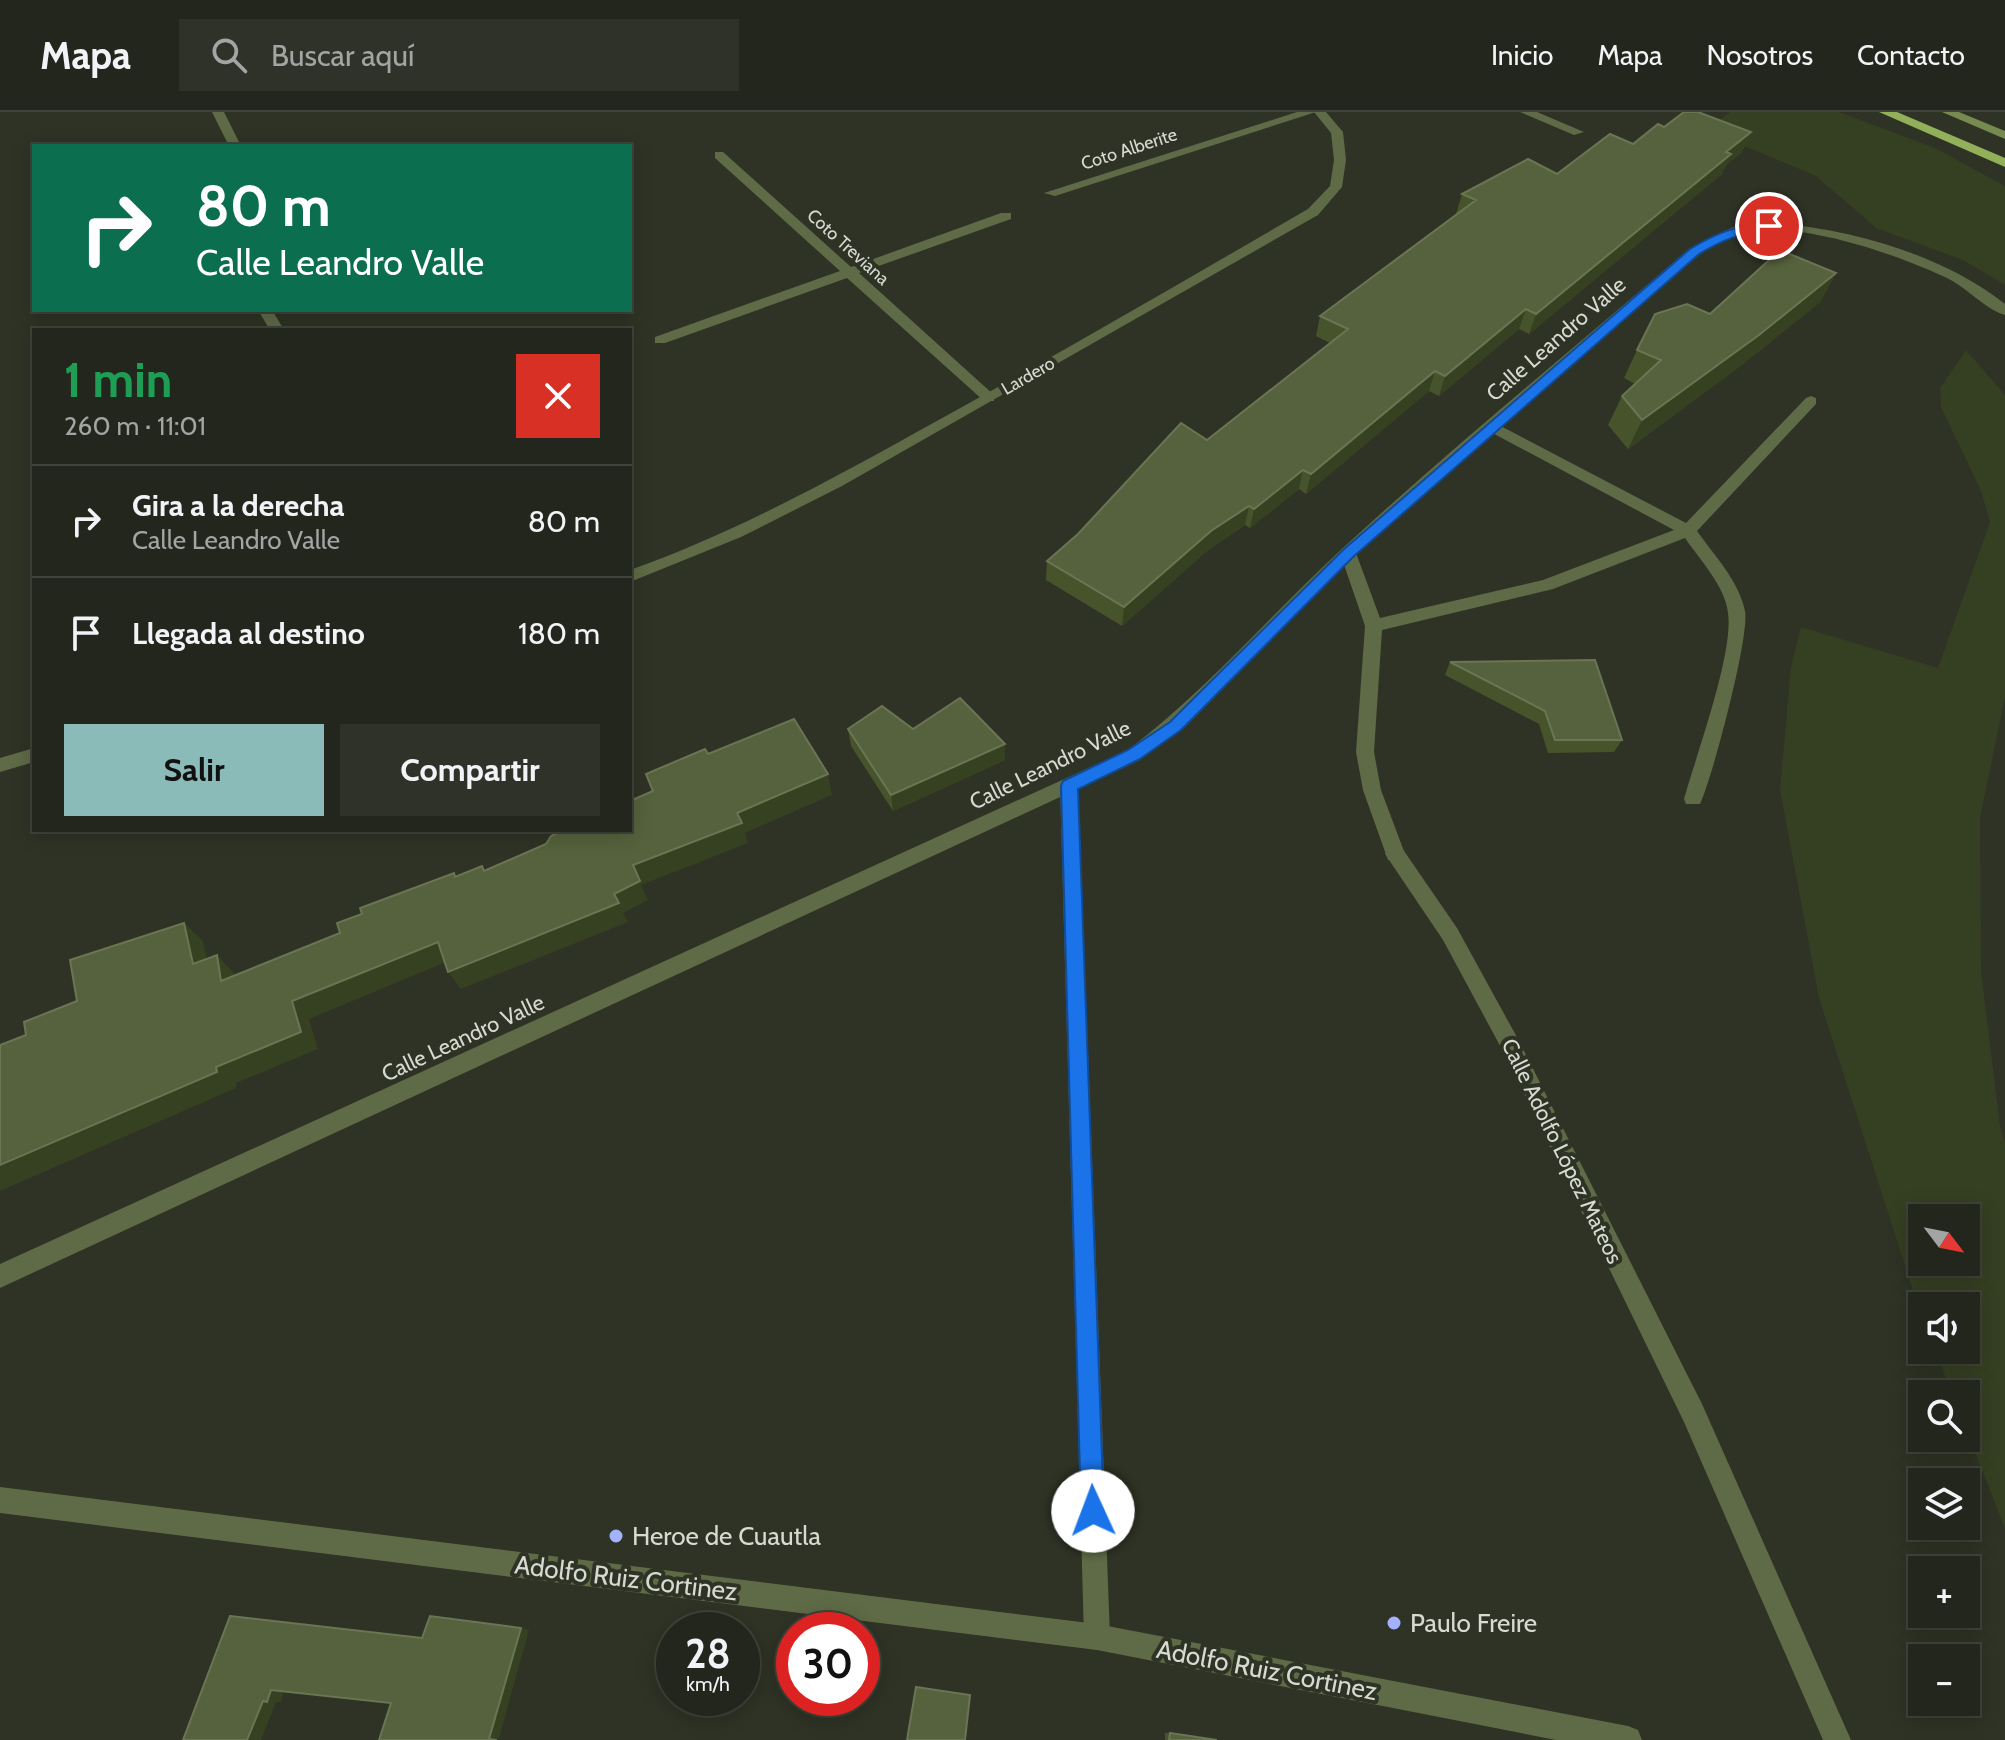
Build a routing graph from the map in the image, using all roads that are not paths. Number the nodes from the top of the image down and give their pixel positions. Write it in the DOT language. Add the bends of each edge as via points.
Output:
graph roads {
  1 [pos="218,112"];
  2 [pos="1310,112"];
  3 [pos="1320,112"];
  4 [pos="1526,112"];
  5 [pos="1886,112"];
  6 [pos="1948,112"];
  7 [pos="1981,112"];
  8 [pos="2005,122"];
  9 [pos="1578,132"];
  10 [pos="2005,135"];
  11 [pos="234,144"];
  12 [pos="719,155"];
  13 [pos="2005,163"];
  14 [pos="1050,193"];
  15 [pos="1006,216"];
  16 [pos="850,273"];
  17 [pos="2005,311"];
  18 [pos="660,340"];
  19 [pos="989,398"];
  20 [pos="1811,401"];
  21 [pos="1490,426"];
  22 [pos="1688,531"];
  23 [pos="1348,553"];
  24 [pos="632,575"];
  25 [pos="1374,626"];
  26 [pos="32,756"];
  27 [pos="0,765"];
  28 [pos="1069,786"];
  29 [pos="1693,799"];
  30 [pos="0,1276"];
  31 [pos="0,1500"];
  32 [pos="1097,1637"];
  33 [pos="1628,1740"];
  34 [pos="1837,1740"];
  1 -- 11 [label="street"];
  2 -- 14 [label="street, Coto Alberite"];
  3 -- 19 [label="street, Lardero" via="1337,132 1340,160 1336,187 1313,212"];
  4 -- 9 [label="street"];
  5 -- 13 [label="highway"];
  6 -- 10 [label="main road"];
  7 -- 8 [label="main road"];
  12 -- 16 [label="street, Coto Treviana"];
  15 -- 16 [label="street"];
  16 -- 18 [label="street"];
  16 -- 19 [label="street, Coto Treviana"];
  17 -- 21 [label="street, Calle Leandro Valle" via="1975,288 1883,249 1797,228 1744,228 1694,252"];
  19 -- 24 [label="street, Lardero" via="735,536"];
  20 -- 22 [label="street"];
  21 -- 22 [label="street"];
  21 -- 23 [label="street, Calle Leandro Valle"];
  22 -- 25 [label="street" via="1547,585"];
  22 -- 29 [label="street" via="1724,581 1737,612 1734,652"];
  23 -- 25 [label="street, Calle Adolfo López Mateos"];
  23 -- 28 [label="street, Calle Leandro Valle" via="1175,726 1134,755"];
  25 -- 34 [label="street, Calle Adolfo López Mateos" via="1365,752 1372,790 1395,854 1450,934 1512,1048 1693,1413"];
  26 -- 27 [label="street"];
  28 -- 30 [label="street, Calle Leandro Valle"];
  28 -- 32 [label="street"];
  31 -- 32 [label="street, Adolfo Ruiz Cortinez"];
  32 -- 33 [label="street, Adolfo Ruiz Cortinez"];
}
